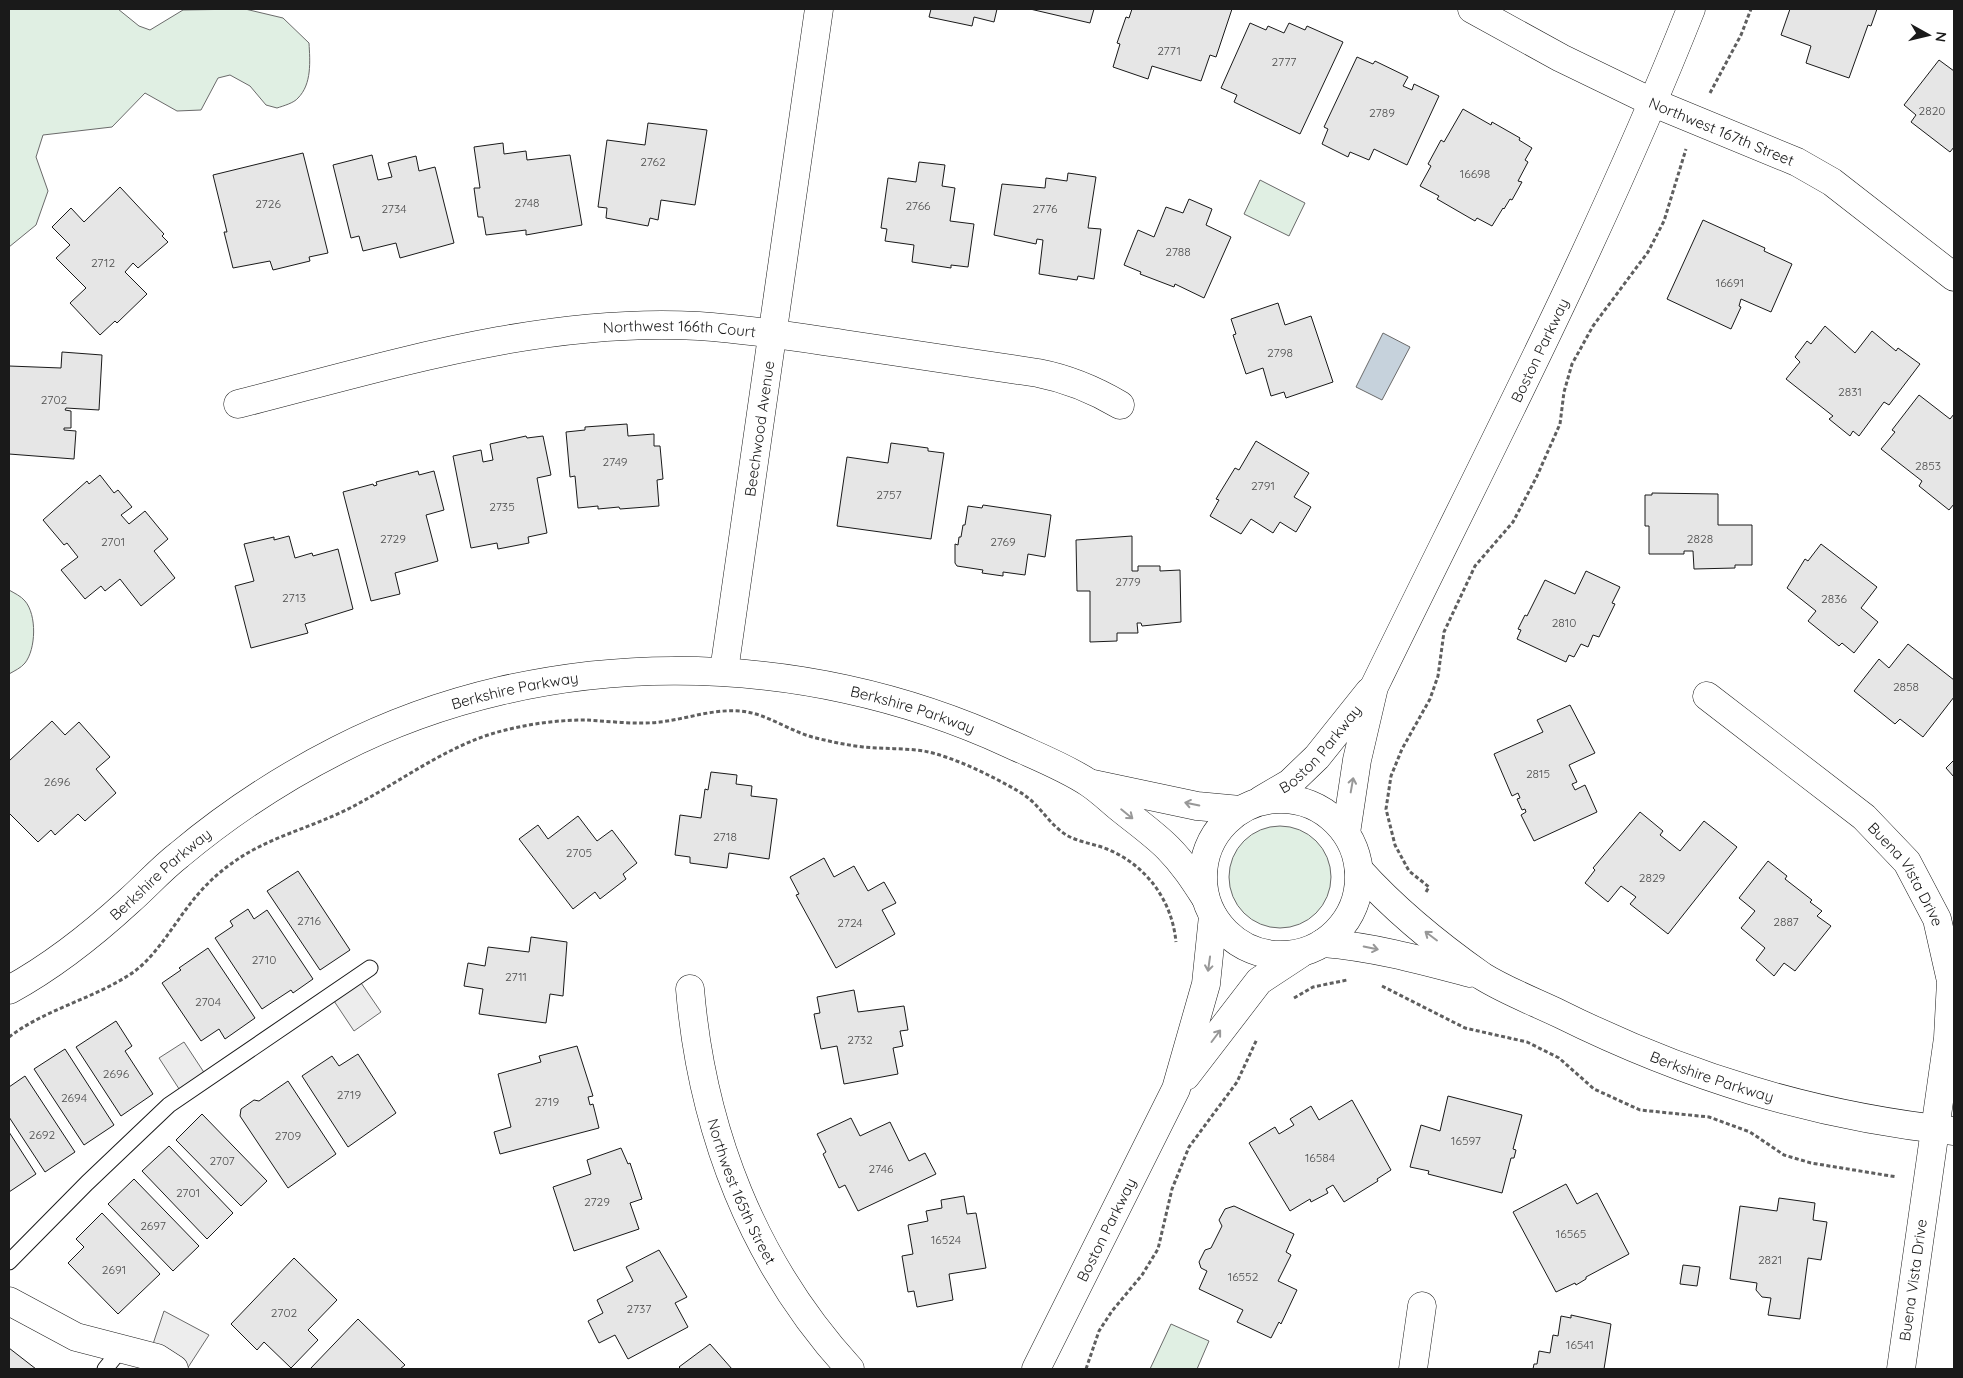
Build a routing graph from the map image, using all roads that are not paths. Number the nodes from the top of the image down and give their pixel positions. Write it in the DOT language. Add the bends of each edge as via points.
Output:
graph roads {
  1 [pos="819,9"];
  2 [pos="1472,9"];
  3 [pos="1691,9"];
  4 [pos="1654,103"];
  5 [pos="1954,277"];
  6 [pos="772,333"];
  7 [pos="238,404"];
  8 [pos="1120,405"];
  9 [pos="724,671"];
  10 [pos="1374,687"];
  11 [pos="1708,696"];
  12 [pos="1089,783"];
  13 [pos="1249,806"];
  14 [pos="1346,833"];
  15 [pos="1359,870"];
  16 [pos="1209,906"];
  17 [pos="1313,947"];
  18 [pos="370,968"];
  19 [pos="1484,976"];
  20 [pos="690,989"];
  21 [pos="9,990"];
  22 [pos="1176,1089"];
  23 [pos="1945,1130"];
  24 [pos="9,1262"];
  25 [pos="9,1301"];
  26 [pos="1422,1306"];
  27 [pos="122,1348"];
  28 [pos="105,1369"];
  29 [pos="174,1369"];
  30 [pos="850,1369"];
  31 [pos="1036,1369"];
  32 [pos="1413,1369"];
  33 [pos="1900,1369"];
  1 -- 6 [label="street, Beechwood Avenue"];
  2 -- 4 [label="street, Northwest 167th Street" via="1561,58"];
  3 -- 4 [label="street, Boston Parkway"];
  4 -- 5 [label="street, Northwest 167th Street" via="1797,162 1832,182"];
  4 -- 10 [label="street, Boston Parkway" via="1567,293"];
  6 -- 7 [label="street, Northwest 166th Court" via="698,326 633,326 497,341"];
  6 -- 8 [label="street, Northwest 166th Court" via="1065,378 1087,386"];
  6 -- 9 [label="street, Beechwood Avenue"];
  9 -- 12 [label="street, Berkshire Parkway" via="847,688 920,708 985,732"];
  9 -- 21 [label="street, Berkshire Parkway" via="661,670 540,683 465,700 401,722 339,750 226,818 176,857 82,942"];
  10 -- 13 [label="street, Boston Parkway" via="1317,758 1290,783"];
  14 -- 10 [label="street, Boston Parkway, one-way" via="1356,760"];
  11 -- 23 [label="street, Buena Vista Drive" via="1864,817 1907,862 1937,919 1951,981"];
  13 -- 12 [label="street, Berkshire Parkway, one-way" via="1197,806"];
  12 -- 16 [label="street, Berkshire Parkway, one-way" via="1166,846 1187,870"];
  13 -- 14 [label="street" via="1278,798 1298,800 1333,818"];
  13 -- 16 [label="street" via="1224,823 1212,839 1203,877"];
  14 -- 15 [label="street" via="1355,850"];
  15 -- 17 [label="street" via="1358,891 1351,911 1339,929"];
  19 -- 15 [label="street, Berkshire Parkway, one-way" via="1391,904"];
  16 -- 17 [label="street" via="1225,932 1242,945 1262,953 1283,955"];
  16 -- 22 [label="street, Boston Parkway, one-way" via="1206,984"];
  17 -- 19 [label="street, Berkshire Parkway, one-way" via="1362,946"];
  22 -- 17 [label="street, Boston Parkway, one-way" via="1259,981"];
  18 -- 24 [label="lane" via="169,1105"];
  19 -- 23 [label="street, Berkshire Parkway" via="1653,1058 1716,1080 1849,1116"];
  20 -- 30 [label="street, Northwest 165th Street" via="694,1036 708,1104 718,1139 754,1231 788,1288 827,1344"];
  22 -- 31 [label="street, Boston Parkway"];
  23 -- 33 [label="street, Buena Vista Drive" via="1927,1181"];
  25 -- 27 [label="street" via="76,1337"];
  26 -- 32 [label="street"];
  27 -- 28 [label="lane"];
  27 -- 29 [label="street" via="156,1358"];
}
